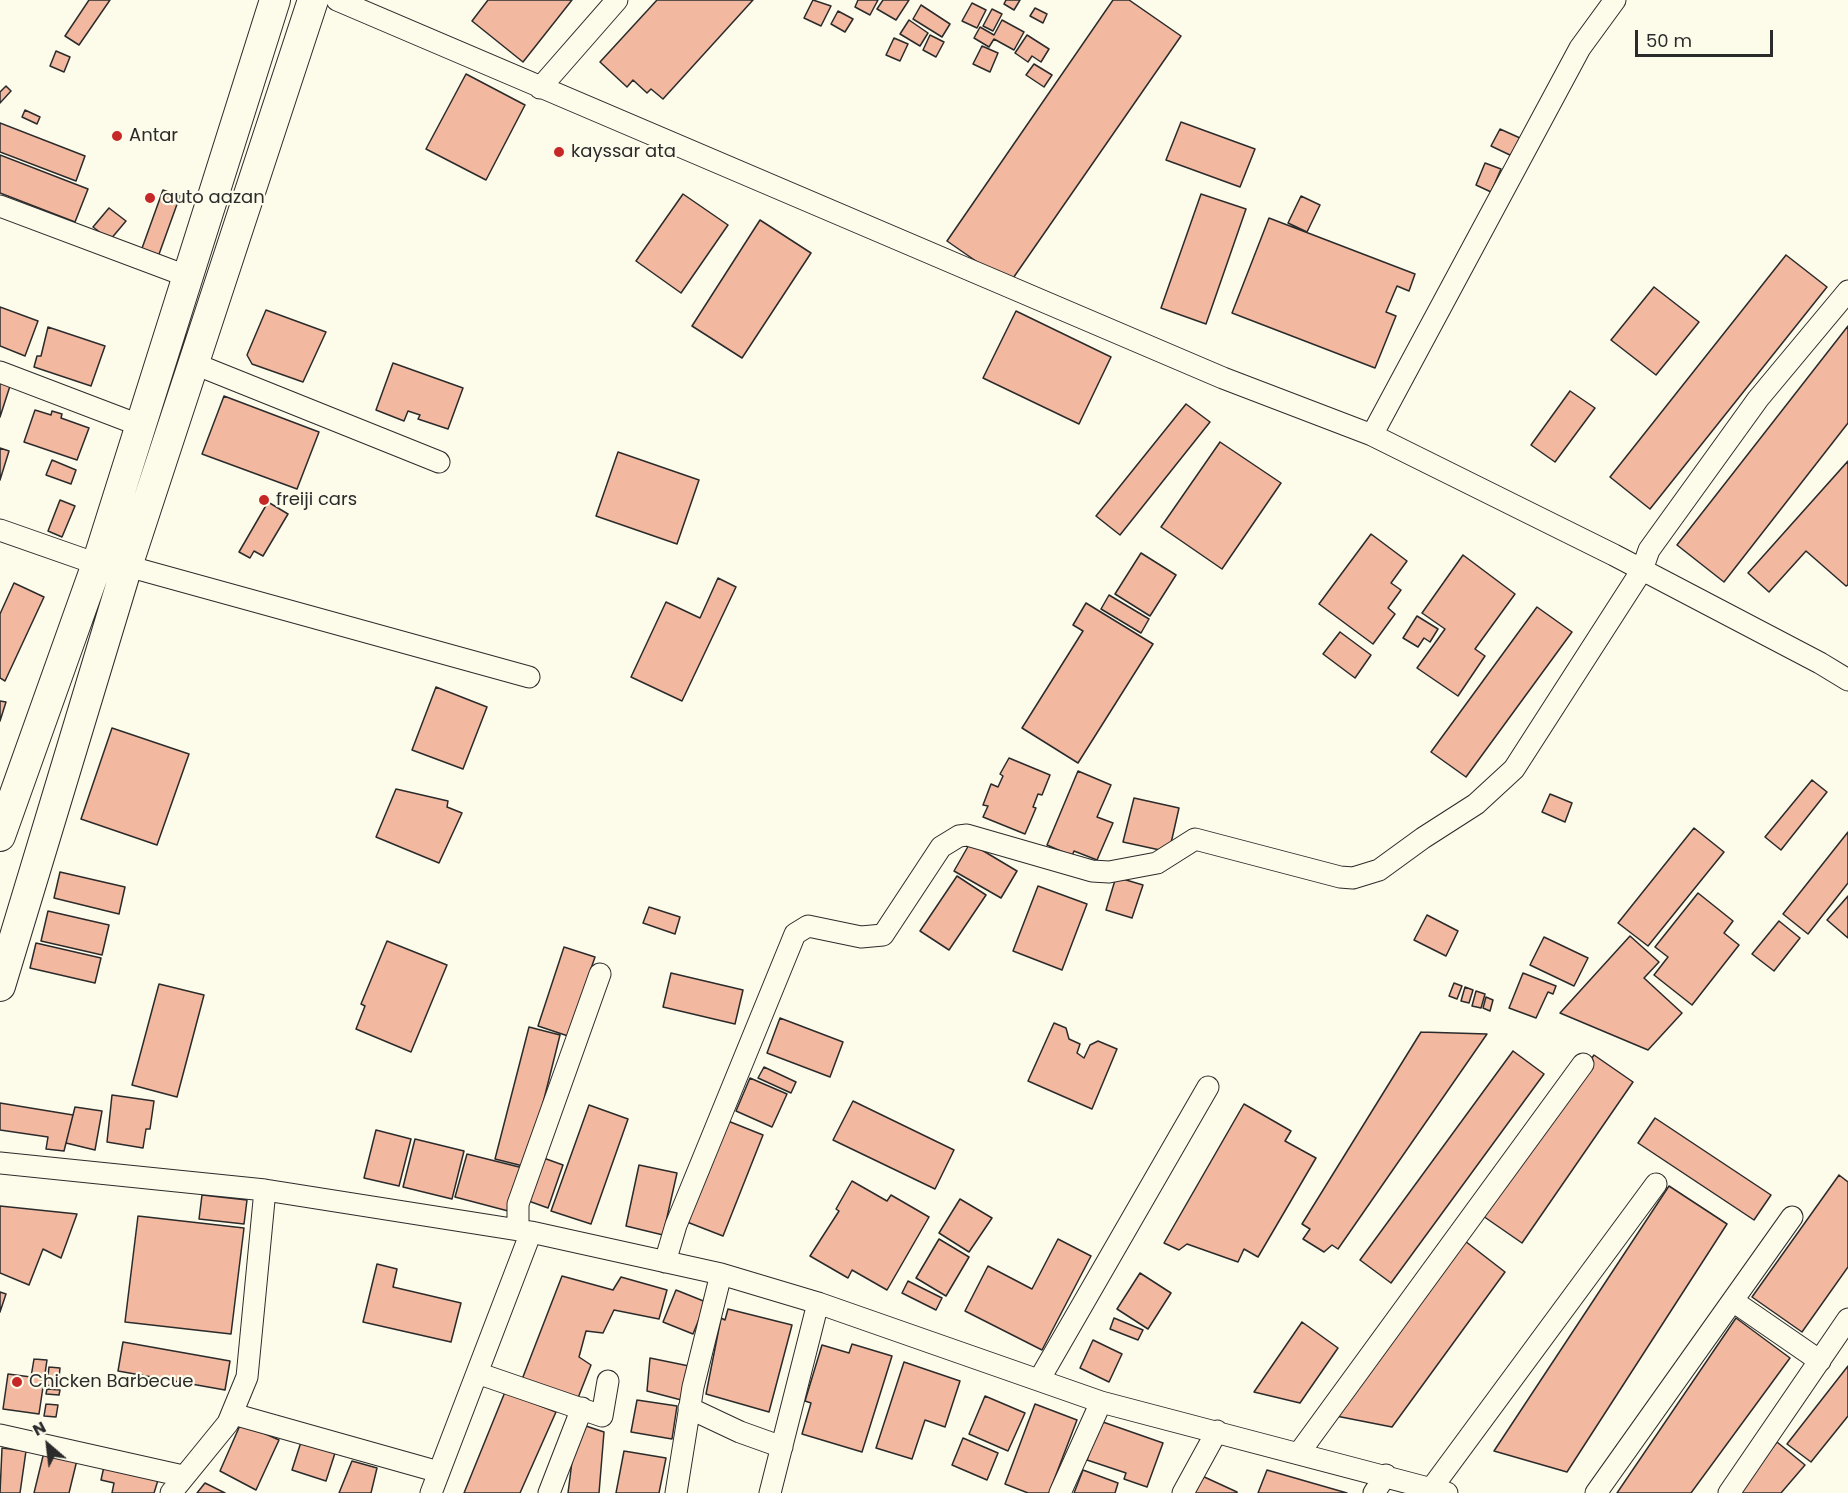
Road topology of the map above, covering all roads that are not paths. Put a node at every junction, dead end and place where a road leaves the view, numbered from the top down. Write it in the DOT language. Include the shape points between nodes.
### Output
graph roads {
  1 [pos="274,0"];
  2 [pos="313,0"];
  3 [pos="337,0"];
  4 [pos="617,0"];
  5 [pos="1615,0"];
  6 [pos="540,88"];
  7 [pos="0,206"];
  8 [pos="189,277"];
  9 [pos="1848,291"];
  10 [pos="195,364"];
  11 [pos="0,372"];
  12 [pos="139,425"];
  13 [pos="1372,435"];
  14 [pos="439,462"];
  15 [pos="0,530"];
  16 [pos="97,564"];
  17 [pos="127,566"];
  18 [pos="1642,570"];
  19 [pos="529,676"];
  20 [pos="1848,680"];
  21 [pos="1,831"];
  22 [pos="600,974"];
  23 [pos="0,986"];
  24 [pos="1583,1064"];
  25 [pos="1208,1087"];
  26 [pos="0,1163"];
  27 [pos="1656,1184"];
  28 [pos="265,1191"];
  29 [pos="1792,1217"];
  30 [pos="524,1231"];
  31 [pos="665,1262"];
  32 [pos="722,1274"];
  33 [pos="1733,1301"];
  34 [pos="818,1303"];
  35 [pos="1848,1319"];
  36 [pos="1820,1361"];
  37 [pos="477,1373"];
  38 [pos="1039,1380"];
  39 [pos="608,1381"];
  40 [pos="1101,1402"];
  41 [pos="582,1408"];
  42 [pos="689,1408"];
  43 [pos="233,1414"];
  44 [pos="1217,1431"];
  45 [pos="0,1435"];
  46 [pos="782,1447"];
  47 [pos="1299,1453"];
  48 [pos="439,1473"];
  49 [pos="1386,1475"];
  50 [pos="177,1485"];
  51 [pos="1439,1491"];
  52 [pos="431,1493"];
  53 [pos="549,1493"];
  54 [pos="676,1493"];
  55 [pos="770,1493"];
  56 [pos="1060,1493"];
  57 [pos="1183,1493"];
  58 [pos="1374,1493"];
  59 [pos="1596,1493"];
  60 [pos="1729,1493"];
  1 -- 8 [label="highway"];
  2 -- 10 [label="highway"];
  3 -- 6 [label="street"];
  4 -- 6 [label="street"];
  5 -- 13 [label="street" via="1580,48"];
  6 -- 13 [label="street" via="1223,378"];
  7 -- 8 [label="street"];
  8 -- 12 [label="highway"];
  9 -- 18 [label="street" via="1758,399 1649,550"];
  10 -- 14 [label="street"];
  10 -- 17 [label="highway"];
  11 -- 12 [label="street"];
  12 -- 16 [label="highway"];
  13 -- 18 [label="street"];
  15 -- 16 [label="street"];
  16 -- 21 [label="highway"];
  17 -- 19 [label="street"];
  17 -- 23 [label="highway"];
  18 -- 20 [label="street"];
  18 -- 31 [label="street" via="1514,769 1476,804 1379,870 1340,877 1195,839 1157,863 1109,872 1092,871 967,835 953,838 941,847 883,935 869,938 808,926 801,929 790,945 676,1225"];
  22 -- 30 [label="street" via="518,1204"];
  24 -- 47 [label="street"];
  25 -- 38 [label="street"];
  26 -- 28 [label="street"];
  27 -- 51 [label="street"];
  28 -- 30 [label="street"];
  28 -- 43 [label="street" via="247,1377"];
  29 -- 33 [label="street"];
  30 -- 31 [label="street"];
  30 -- 37 [label="street"];
  31 -- 32 [label="street"];
  32 -- 34 [label="street"];
  32 -- 42 [label="street"];
  33 -- 36 [label="street"];
  33 -- 59 [label="street"];
  34 -- 38 [label="street"];
  34 -- 46 [label="street"];
  35 -- 36 [label="street"];
  36 -- 60 [label="street"];
  37 -- 41 [label="street"];
  37 -- 48 [label="street"];
  38 -- 40 [label="street"];
  39 -- 41 [label="street" via="602,1416"];
  40 -- 44 [label="street"];
  40 -- 56 [label="street"];
  41 -- 53 [label="street"];
  42 -- 46 [label="street"];
  42 -- 54 [label="street"];
  43 -- 48 [label="street"];
  43 -- 50 [label="street"];
  44 -- 47 [label="street"];
  44 -- 57 [label="street"];
  45 -- 50 [label="street"];
  46 -- 55 [label="street"];
  47 -- 49 [label="street"];
  48 -- 52 [label="street"];
  49 -- 51 [label="street"];
  49 -- 58 [label="street"];
}
